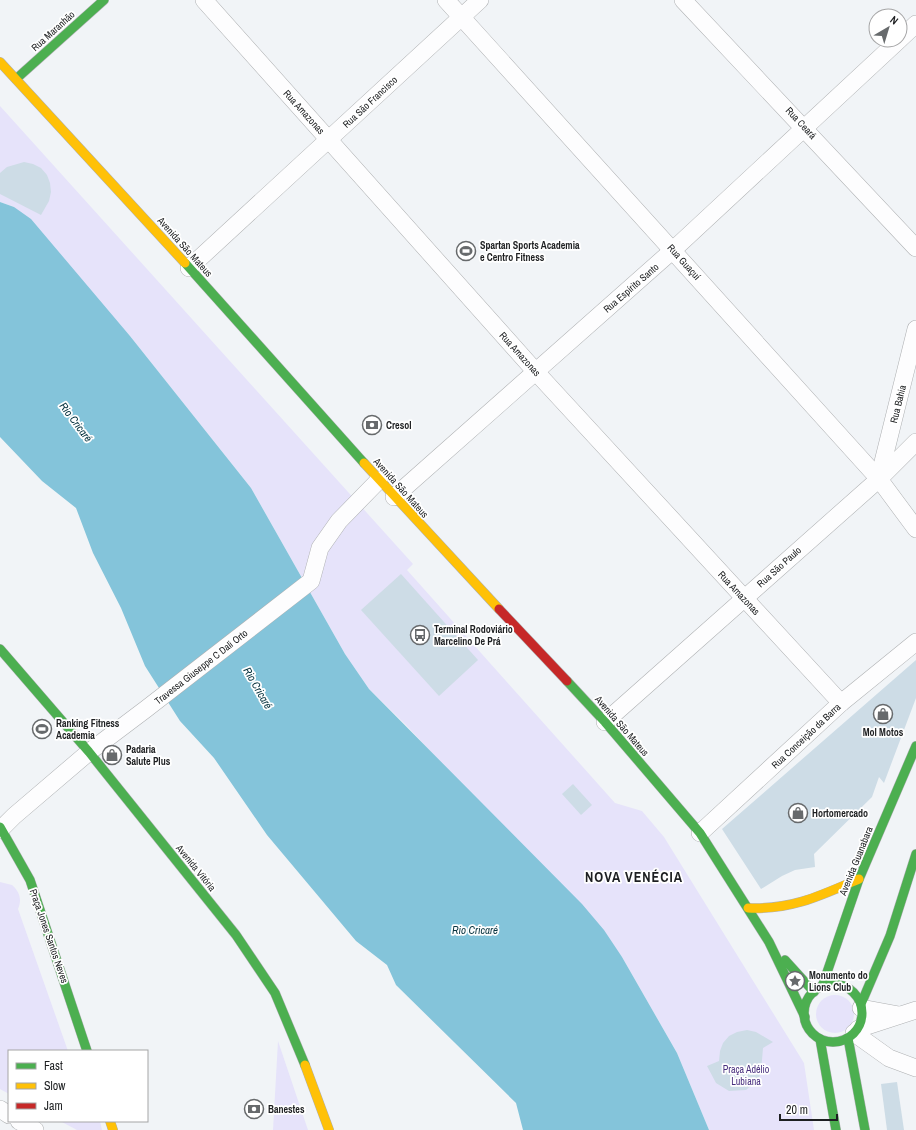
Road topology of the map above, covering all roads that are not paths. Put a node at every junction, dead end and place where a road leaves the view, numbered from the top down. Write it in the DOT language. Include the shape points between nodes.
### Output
graph roads {
  1 [pos="104,0"];
  2 [pos="204,0"];
  3 [pos="446,0"];
  4 [pos="480,0"];
  5 [pos="684,0"];
  6 [pos="461,17"];
  7 [pos="916,24"];
  8 [pos="908,31"];
  9 [pos="890,48"];
  10 [pos="0,62"];
  11 [pos="16,79"];
  12 [pos="806,128"];
  13 [pos="329,140"];
  14 [pos="916,248"];
  15 [pos="674,250"];
  16 [pos="189,268"];
  17 [pos="916,329"];
  18 [pos="536,372"];
  19 [pos="916,442"];
  20 [pos="879,479"];
  21 [pos="379,480"];
  22 [pos="394,497"];
  23 [pos="916,529"];
  24 [pos="744,598"];
  25 [pos="916,642"];
  26 [pos="0,649"];
  27 [pos="841,703"];
  28 [pos="605,722"];
  29 [pos="916,746"];
  30 [pos="89,752"];
  31 [pos="0,829"];
  32 [pos="700,833"];
  33 [pos="916,854"];
  34 [pos="859,879"];
  35 [pos="748,908"];
  36 [pos="769,942"];
  37 [pos="818,989"];
  38 [pos="861,1006"];
  39 [pos="909,1013"];
  40 [pos="805,1017"];
  41 [pos="854,1033"];
  42 [pos="820,1039"];
  43 [pos="87,1050"];
  44 [pos="916,1068"];
  45 [pos="21,1122"];
  46 [pos="35,1130"];
  47 [pos="329,1130"];
  48 [pos="836,1130"];
  49 [pos="865,1130"];
  1 -- 11 [label="main road, Rua Maranhão"];
  2 -- 13 [label="street, Rua Amazonas"];
  3 -- 6 [label="street, Rua Guaçuí"];
  4 -- 6 [label="street, Rua São Francisco"];
  5 -- 12 [label="street, Rua Ceará"];
  6 -- 13 [label="street, Rua São Francisco"];
  6 -- 15 [label="street, Rua Guaçuí"];
  7 -- 8 [label="street, Rua Espírito Santo"];
  9 -- 12 [label="street, Rua Espírito Santo"];
  10 -- 11 [label="main road, Avenida São Mateus"];
  11 -- 16 [label="main road, Avenida São Mateus"];
  12 -- 14 [label="street, Rua Ceará"];
  12 -- 15 [label="street, Rua Espírito Santo"];
  13 -- 16 [label="street, Rua São Francisco"];
  13 -- 18 [label="street, Rua Amazonas"];
  15 -- 18 [label="street, Rua Espírito Santo"];
  15 -- 20 [label="street, Rua Guaçuí"];
  16 -- 21 [label="main road, Avenida São Mateus"];
  17 -- 20 [label="street, Rua Bahia"];
  18 -- 22 [label="street, Rua Espírito Santo"];
  18 -- 24 [label="street, Rua Amazonas"];
  19 -- 20 [label="street, Rua São Paulo"];
  20 -- 23 [label="street, Rua Guaçuí"];
  20 -- 24 [label="street, Rua São Paulo"];
  21 -- 22 [label="main road, Avenida São Mateus"];
  21 -- 30 [label="street, Travessa Giuseppe C Dali Orto" via="339,521 320,548 311,581"];
  22 -- 28 [label="main road, Avenida São Mateus"];
  24 -- 27 [label="street, Rua Amazonas"];
  24 -- 28 [label="street, Rua São Paulo"];
  25 -- 27 [label="street, Rua Conceição da Barra"];
  26 -- 30 [label="main road, Avenida Vitória"];
  27 -- 32 [label="street, Rua Conceição da Barra"];
  28 -- 32 [label="main road, Avenida São Mateus"];
  29 -- 34 [label="main road, Avenida Guanabara"];
  30 -- 31 [label="street, Travessa Giuseppe C Dali Orto"];
  30 -- 47 [label="main road, Avenida Vitória" via="236,935 275,993 314,1084"];
  31 -- 43 [label="main road, Praça Jones Santos Neves" via="30,880"];
  32 -- 35 [label="main road, Avenida São Mateus"];
  33 -- 38 [label="main road" via="890,936"];
  34 -- 35 [label="main road" via="800,904 770,910"];
  34 -- 37 [label="main road, Avenida Guanabara"];
  35 -- 36 [label="main road, Avenida São Mateus"];
  36 -- 37 [label="main road, Avenida São Mateus"];
  36 -- 40 [label="main road, Avenida São Mateus"];
  37 -- 38 [label="main road" via="831,984 841,985 856,996"];
  37 -- 40 [label="main road" via="808,999"];
  38 -- 39 [label="street"];
  38 -- 41 [label="main road" via="862,1015"];
  39 -- 41 [label="street"];
  40 -- 42 [label="main road" via="813,1034"];
  41 -- 42 [label="main road" via="839,1042"];
  41 -- 44 [label="street" via="889,1058"];
  41 -- 49 [label="main road"];
  42 -- 48 [label="main road"];
  45 -- 46 [label="street"];
}
